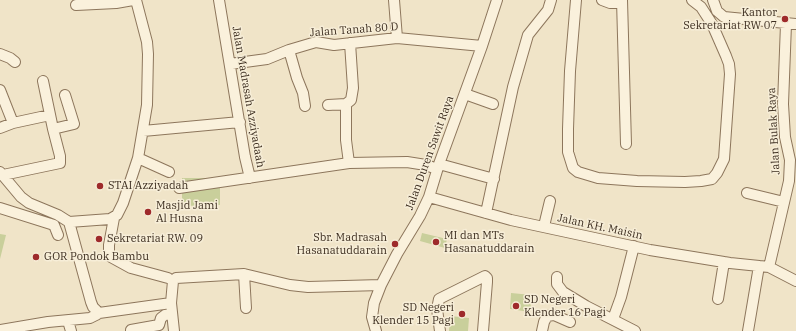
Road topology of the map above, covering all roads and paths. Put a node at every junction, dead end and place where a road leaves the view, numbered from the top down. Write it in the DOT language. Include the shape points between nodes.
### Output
graph roads {
  1 [pos="133,0"];
  2 [pos="136,0"];
  3 [pos="219,0"];
  4 [pos="394,0"];
  5 [pos="497,0"];
  6 [pos="551,0"];
  7 [pos="576,0"];
  8 [pos="602,0"];
  9 [pos="692,0"];
  10 [pos="713,0"];
  11 [pos="622,2"];
  12 [pos="76,5"];
  13 [pos="791,24"];
  14 [pos="397,38"];
  15 [pos="350,43"];
  16 [pos="482,46"];
  17 [pos="289,50"];
  18 [pos="0,54"];
  19 [pos="15,62"];
  20 [pos="230,64"];
  21 [pos="43,81"];
  22 [pos="0,90"];
  23 [pos="465,94"];
  24 [pos="65,95"];
  25 [pos="346,104"];
  26 [pos="493,104"];
  27 [pos="328,105"];
  28 [pos="305,106"];
  29 [pos="50,115"];
  30 [pos="240,122"];
  31 [pos="13,124"];
  32 [pos="0,128"];
  33 [pos="53,129"];
  34 [pos="143,131"];
  35 [pos="626,144"];
  36 [pos="138,158"];
  37 [pos="349,163"];
  38 [pos="438,166"];
  39 [pos="169,172"];
  40 [pos="1,174"];
  41 [pos="250,178"];
  42 [pos="494,179"];
  43 [pos="180,188"];
  44 [pos="747,193"];
  45 [pos="429,197"];
  46 [pos="550,202"];
  47 [pos="784,202"];
  48 [pos="38,207"];
  49 [pos="0,208"];
  50 [pos="486,213"];
  51 [pos="114,218"];
  52 [pos="36,219"];
  53 [pos="70,222"];
  54 [pos="544,226"];
  55 [pos="58,235"];
  56 [pos="634,246"];
  57 [pos="724,262"];
  58 [pos="764,267"];
  59 [pos="244,274"];
  60 [pos="557,277"];
  61 [pos="172,278"];
  62 [pos="796,282"];
  63 [pos="378,292"];
  64 [pos="718,299"];
  65 [pos="246,308"];
  66 [pos="172,309"];
  67 [pos="99,313"];
  68 [pos="613,319"];
  69 [pos="570,322"];
  70 [pos="70,326"];
  71 [pos="37,327"];
  72 [pos="159,328"];
  73 [pos="0,330"];
  74 [pos="131,330"];
  75 [pos="174,331"];
  76 [pos="376,331"];
  77 [pos="440,331"];
  78 [pos="483,331"];
  79 [pos="542,331"];
  80 [pos="635,331"];
  81 [pos="748,331"];
  1 -- 12 [label="street"];
  2 -- 34 [label="street" via="148,54 147,105"];
  3 -- 20 [label="street, Jalan Madrasah Azziyadaah"];
  4 -- 14 [label="street"];
  5 -- 16 [label="street, Jalan Duren Sawit Raya"];
  6 -- 42 [label="street" via="548,10 528,35 513,87"];
  7 -- 9 [label="street" via="568,129 568,152 573,168 598,178 685,182 712,179 718,173 724,159 730,74 729,64 712,24 701,7"];
  8 -- 11 [label="street" via="610,3"];
  10 -- 13 [label="street" via="717,11 724,17"];
  11 -- 35 [label="street"];
  13 -- 47 [label="street, Jalan Bulak Raya" via="783,104 785,138 790,160"];
  14 -- 15 [label="street, Jalan Tanah 80 D"];
  14 -- 16 [label="street, Jalan Tanah 80 D"];
  15 -- 17 [label="street, Jalan Tanah 80 D" via="334,45 316,42"];
  15 -- 25 [label="street" via="354,88 351,100"];
  16 -- 23 [label="street, Jalan Duren Sawit Raya"];
  17 -- 20 [label="street, Jalan Tanah 80 D" via="267,59"];
  17 -- 28 [label="street"];
  18 -- 19 [label="street"];
  20 -- 30 [label="street, Jalan Madrasah Azziyadaah"];
  21 -- 29 [label="street"];
  22 -- 31 [label="street"];
  23 -- 26 [label="street"];
  23 -- 38 [label="street, Jalan Duren Sawit Raya"];
  24 -- 33 [label="street" via="74,124"];
  25 -- 27 [label="street"];
  25 -- 37 [label="street"];
  29 -- 31 [label="street"];
  29 -- 33 [label="street"];
  30 -- 34 [label="street"];
  30 -- 41 [label="street, Jalan Madrasah Azziyadaah"];
  31 -- 32 [label="street"];
  33 -- 40 [label="street" via="60,163"];
  34 -- 36 [label="street"];
  36 -- 39 [label="street"];
  36 -- 51 [label="street"];
  37 -- 38 [label="street, Jalan Madrasah Azziyadaah" via="407,162"];
  37 -- 41 [label="street, Jalan Madrasah Azziyadaah"];
  38 -- 42 [label="street, Jalan Madrasah Azziyadaah"];
  38 -- 45 [label="street, Jalan Duren Sawit Raya"];
  40 -- 48 [label="street" via="21,197"];
  41 -- 43 [label="street"];
  42 -- 50 [label="street"];
  44 -- 47 [label="street"];
  45 -- 50 [label="street, Jalan KH. Maisin"];
  45 -- 63 [label="street, Jalan Duren Sawit Raya"];
  46 -- 54 [label="street"];
  47 -- 58 [label="street, Jalan Bulak Raya"];
  48 -- 52 [label="street"];
  48 -- 53 [label="street"];
  49 -- 52 [label="street"];
  50 -- 54 [label="street, Jalan KH. Maisin"];
  51 -- 53 [label="street"];
  51 -- 61 [label="street" via="109,245 112,257 131,268"];
  52 -- 55 [label="street" via="54,225"];
  53 -- 67 [label="street" via="91,302"];
  54 -- 56 [label="street, Jalan KH. Maisin"];
  56 -- 57 [label="street, Jalan KH. Maisin"];
  56 -- 68 [label="street"];
  57 -- 58 [label="street, Jalan KH. Maisin"];
  57 -- 64 [label="street"];
  58 -- 62 [label="street"];
  58 -- 81 [label="street, Jalan Bulak Raya"];
  59 -- 61 [label="street"];
  59 -- 63 [label="street" via="290,285"];
  59 -- 65 [label="street"];
  60 -- 68 [label="street" via="557,284 563,292"];
  61 -- 66 [label="street"];
  63 -- 76 [label="street, Jalan Duren Sawit Raya" via="372,311"];
  66 -- 67 [label="street"];
  66 -- 72 [label="street" via="161,318"];
  66 -- 75 [label="street"];
  67 -- 70 [label="street"];
  68 -- 80 [label="street"];
  69 -- 79 [label="street" via="554,315 547,316"];
  70 -- 71 [label="street"];
  71 -- 73 [label="street"];
  72 -- 74 [label="street"];
  77 -- 78 [label="street" via="437,309 439,299 485,276 487,282"];
}
